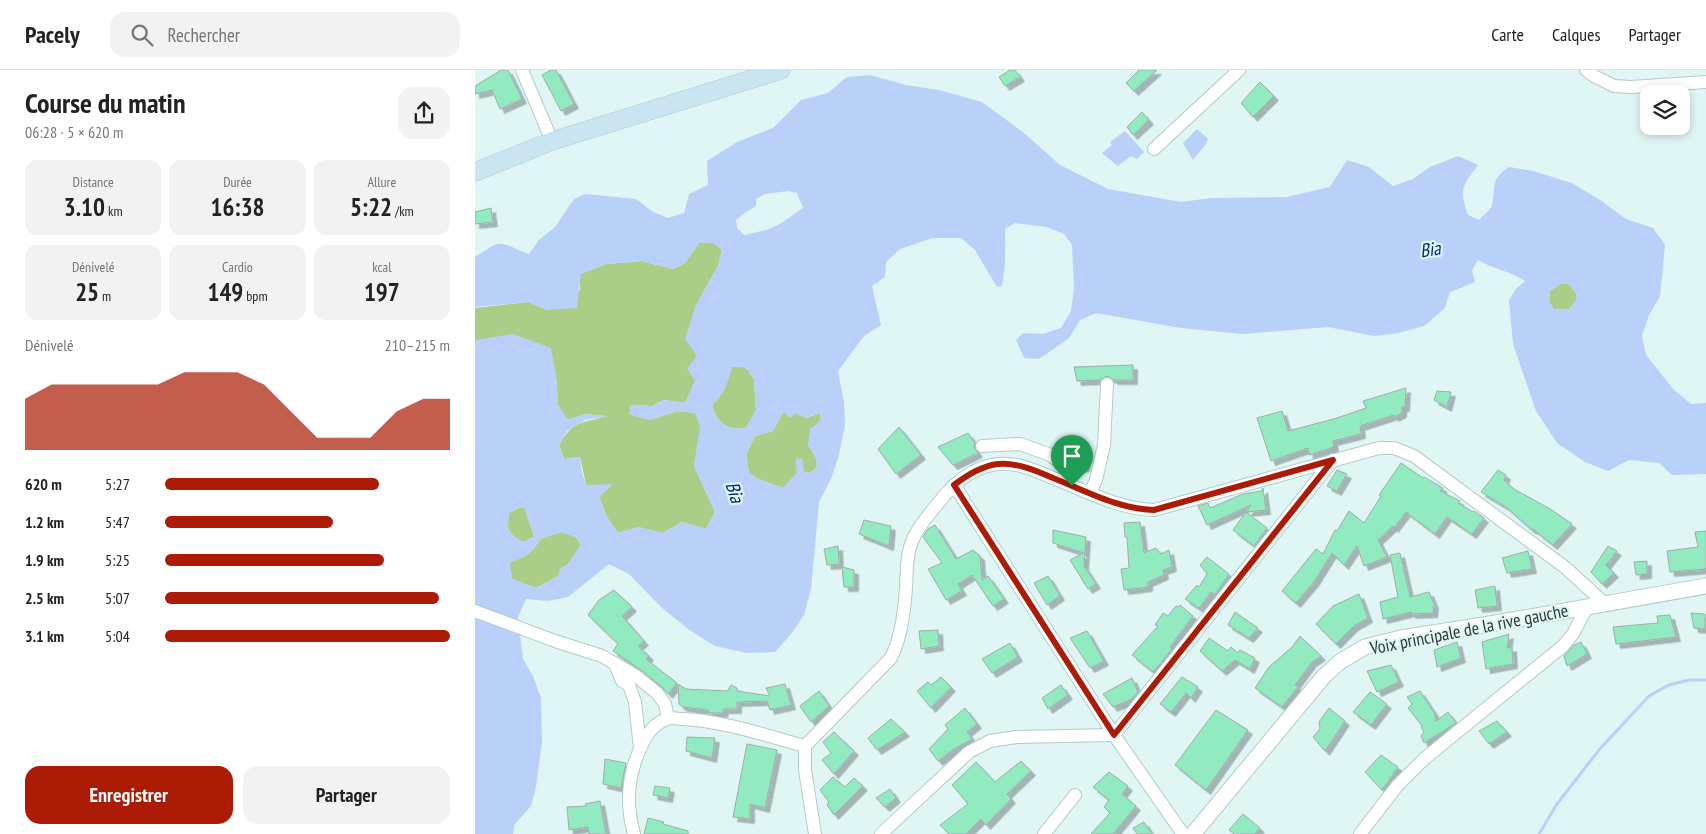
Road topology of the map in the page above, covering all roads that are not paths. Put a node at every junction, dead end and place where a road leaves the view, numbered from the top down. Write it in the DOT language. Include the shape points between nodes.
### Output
graph roads {
  1 [pos="522,70"];
  2 [pos="781,70"];
  3 [pos="1239,70"];
  4 [pos="1586,70"];
  5 [pos="1706,82"];
  6 [pos="552,141"];
  7 [pos="1154,149"];
  8 [pos="475,171"];
  9 [pos="1107,384"];
  10 [pos="982,446"];
  11 [pos="1333,460"];
  12 [pos="954,485"];
  13 [pos="1072,486"];
  14 [pos="1090,493"];
  15 [pos="1706,586"];
  16 [pos="1605,604"];
  17 [pos="1587,607"];
  18 [pos="475,611"];
  19 [pos="615,664"];
  20 [pos="668,718"];
  21 [pos="1114,735"];
  22 [pos="805,746"];
  23 [pos="640,748"];
  24 [pos="1075,795"];
  25 [pos="634,834"];
  26 [pos="815,834"];
  27 [pos="881,834"];
  28 [pos="1044,834"];
  29 [pos="1183,834"];
  30 [pos="1193,834"];
  31 [pos="1360,834"];
  1 -- 6 [label="street"];
  2 -- 6 [label="main road"];
  3 -- 7 [label="street"];
  4 -- 5 [label="street" via="1614,86"];
  6 -- 8 [label="main road"];
  9 -- 14 [label="street" via="1104,445"];
  10 -- 13 [label="street" via="1020,444 1048,454 1062,464"];
  11 -- 14 [label="street" via="1154,510 1122,506"];
  11 -- 16 [label="street" via="1379,448 1394,448 1414,456 1566,568"];
  11 -- 21 [label="street"];
  12 -- 13 [label="street" via="967,475 999,464 1037,471"];
  12 -- 21 [label="street"];
  12 -- 22 [label="street" via="922,522 912,540 902,626 891,658"];
  13 -- 14 [label="street"];
  15 -- 16 [label="street, Voix principale de la rive gauche"];
  16 -- 17 [label="street, Voix principale de la rive gauche"];
  17 -- 30 [label="street, Voix principale de la rive gauche" via="1365,647 1324,676"];
  17 -- 31 [label="street" via="1563,646 1423,759 1397,786"];
  18 -- 19 [label="street" via="602,656"];
  19 -- 20 [label="street" via="657,693 665,704"];
  19 -- 23 [label="street" via="622,681 629,685 635,702"];
  20 -- 22 [label="street" via="733,726"];
  20 -- 23 [label="street" via="653,727"];
  21 -- 27 [label="street" via="1016,736 990,741 969,752"];
  21 -- 29 [label="street"];
  22 -- 26 [label="street" via="805,770"];
  23 -- 25 [label="street" via="629,792 628,811"];
  24 -- 28 [label="street"];
}
